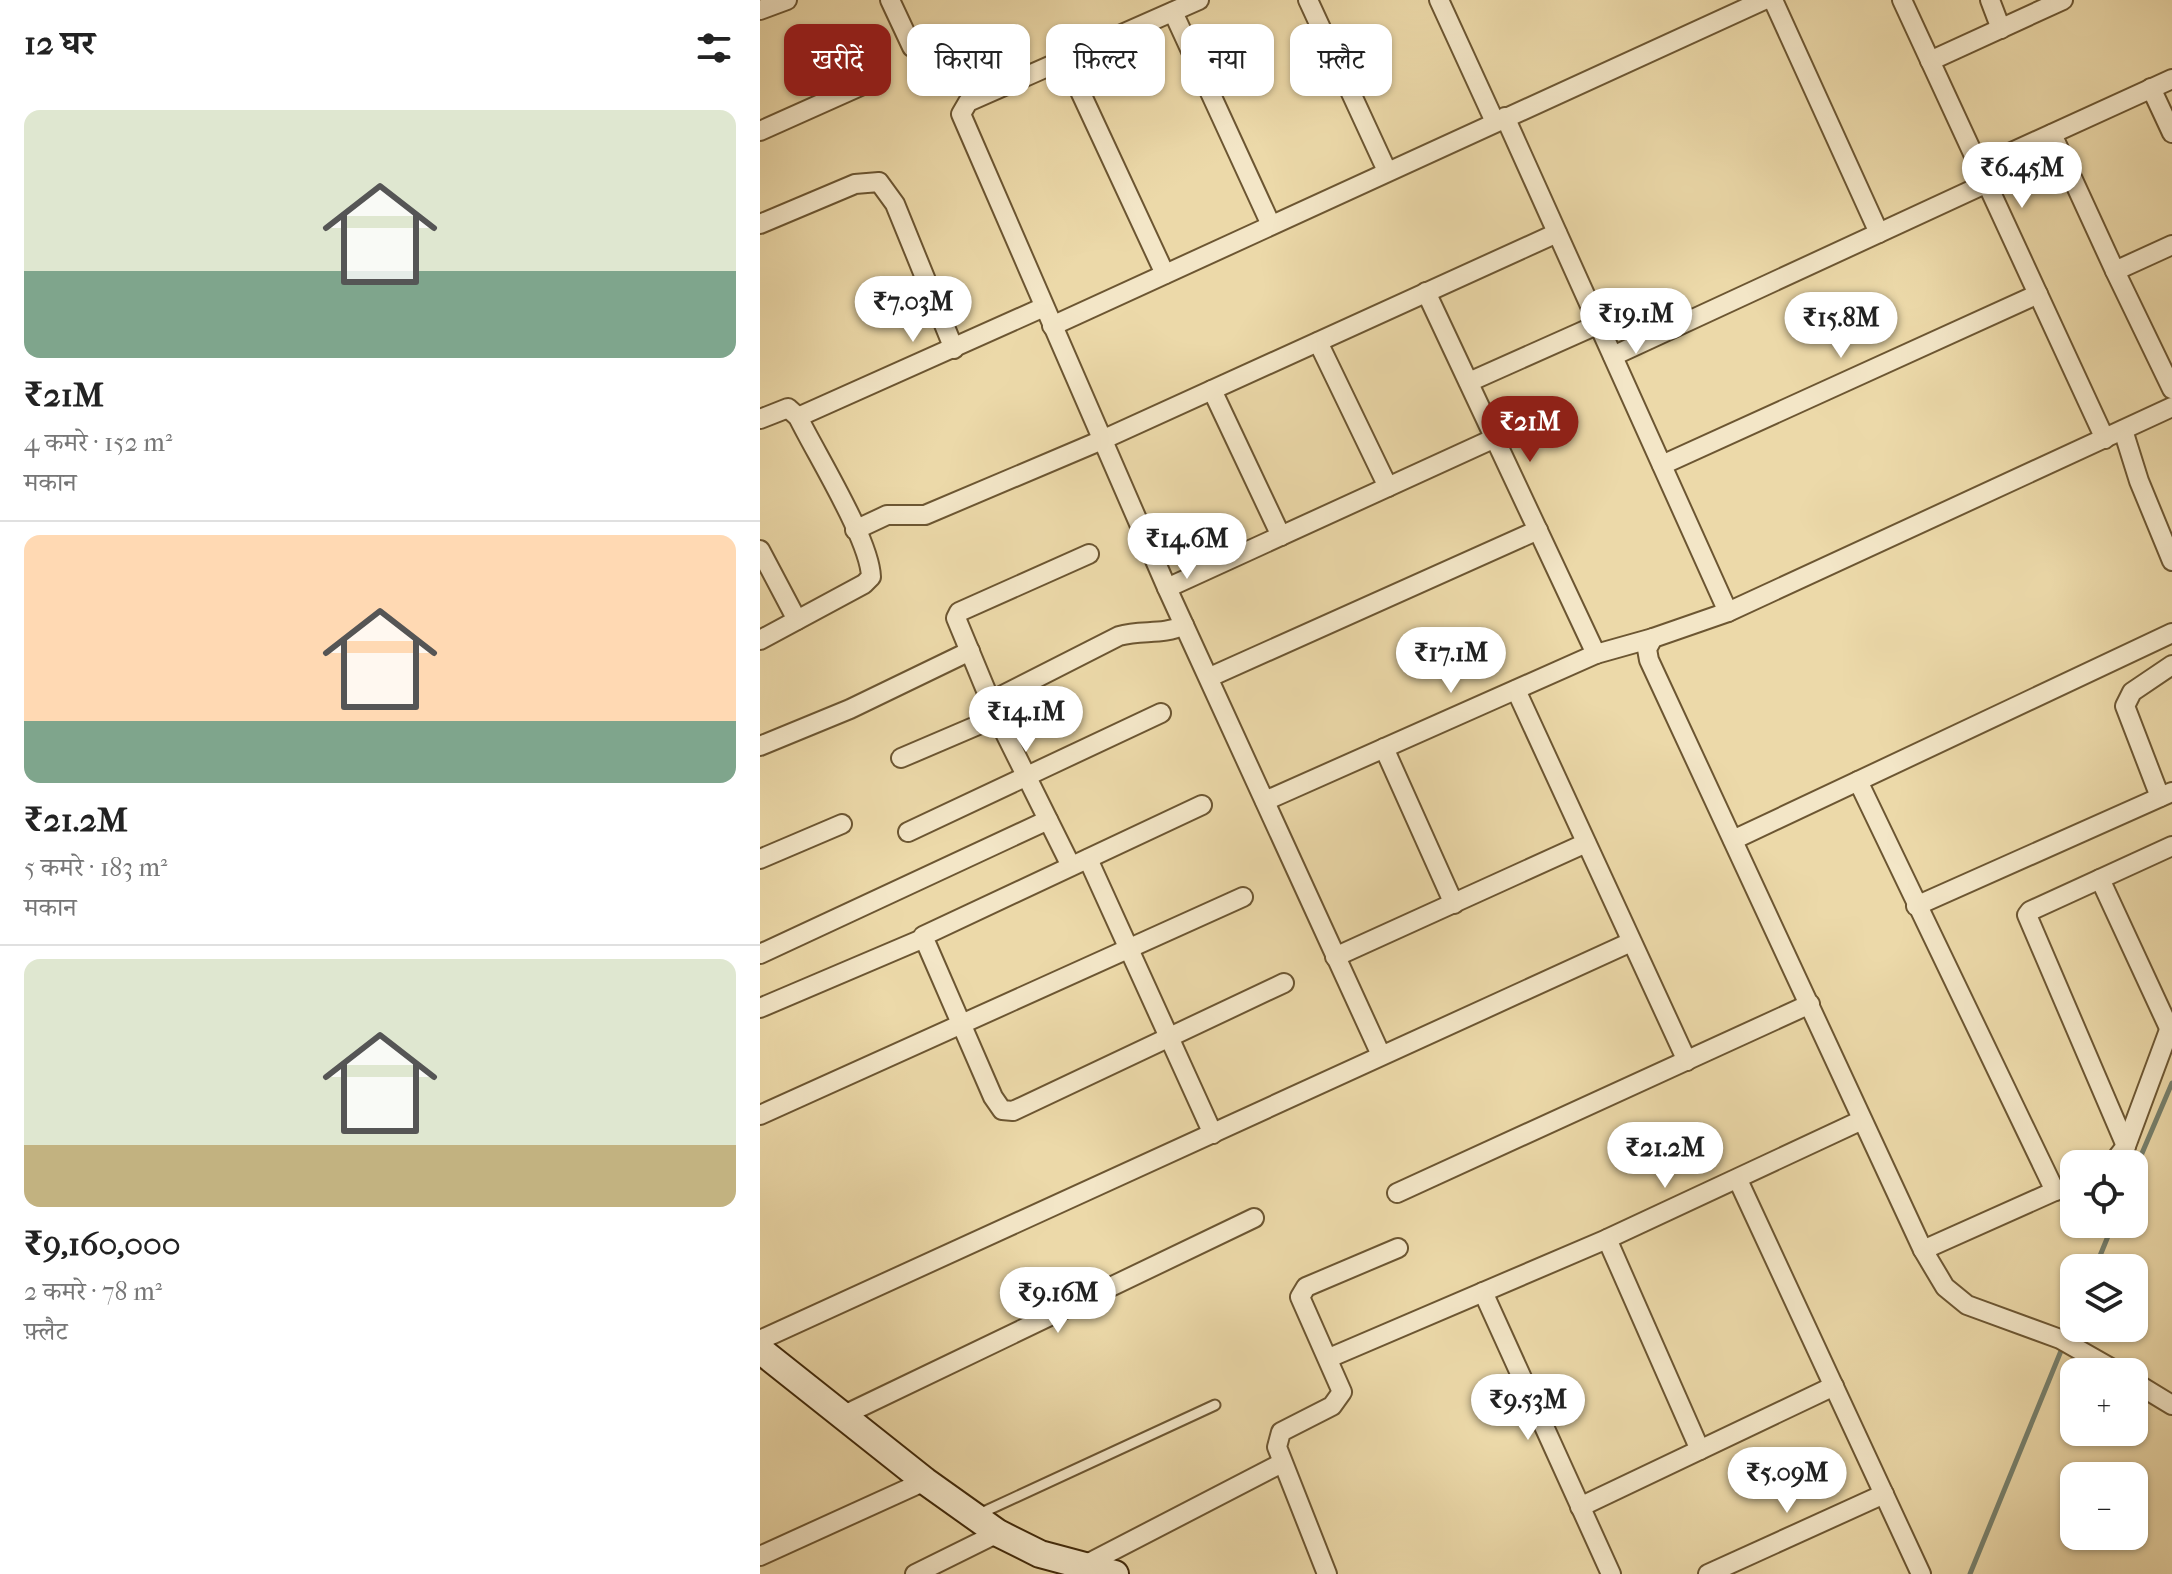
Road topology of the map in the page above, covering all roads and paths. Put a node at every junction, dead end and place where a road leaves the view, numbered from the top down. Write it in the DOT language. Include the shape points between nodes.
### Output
graph roads {
  1 [pos="787,0"];
  2 [pos="890,0"];
  3 [pos="1199,0"];
  4 [pos="1308,0"];
  5 [pos="1439,0"];
  6 [pos="1764,0"];
  7 [pos="1773,0"];
  8 [pos="1902,0"];
  9 [pos="1990,0"];
  10 [pos="2063,0"];
  11 [pos="760,10"];
  12 [pos="1173,12"];
  13 [pos="1145,24"];
  14 [pos="2001,29"];
  15 [pos="907,36"];
  16 [pos="1930,61"];
  17 [pos="1046,67"];
  18 [pos="2172,79"];
  19 [pos="2151,88"];
  20 [pos="838,96"];
  21 [pos="1082,96"];
  22 [pos="1500,119"];
  23 [pos="760,131"];
  24 [pos="2172,133"];
  25 [pos="2052,134"];
  26 [pos="1387,171"];
  27 [pos="1983,175"];
  28 [pos="760,224"];
  29 [pos="1271,225"];
  30 [pos="1557,233"];
  31 [pos="1879,233"];
  32 [pos="2172,245"];
  33 [pos="2115,271"];
  34 [pos="1165,274"];
  35 [pos="1426,292"];
  36 [pos="2038,294"];
  37 [pos="1044,307"];
  38 [pos="1599,324"];
  39 [pos="1052,326"];
  40 [pos="1318,342"];
  41 [pos="954,349"];
  42 [pos="1613,356"];
  43 [pos="1469,382"];
  44 [pos="2172,389"];
  45 [pos="1212,390"];
  46 [pos="2172,407"];
  47 [pos="798,417"];
  48 [pos="760,419"];
  49 [pos="2123,430"];
  50 [pos="1495,438"];
  51 [pos="2105,439"];
  52 [pos="1102,440"];
  53 [pos="1662,465"];
  54 [pos="1388,487"];
  55 [pos="855,530"];
  56 [pos="1538,530"];
  57 [pos="1281,536"];
  58 [pos="760,550"];
  59 [pos="1089,554"];
  60 [pos="2172,561"];
  61 [pos="1167,588"];
  62 [pos="1728,612"];
  63 [pos="797,620"];
  64 [pos="1184,625"];
  65 [pos="2172,633"];
  66 [pos="1653,638"];
  67 [pos="760,640"];
  68 [pos="970,651"];
  69 [pos="1596,654"];
  70 [pos="2172,665"];
  71 [pos="1210,677"];
  72 [pos="1516,690"];
  73 [pos="994,709"];
  74 [pos="1161,713"];
  75 [pos="760,746"];
  76 [pos="1384,748"];
  77 [pos="901,758"];
  78 [pos="1027,777"];
  79 [pos="1858,781"];
  80 [pos="2166,794"];
  81 [pos="1265,801"];
  82 [pos="1202,805"];
  83 [pos="1048,820"];
  84 [pos="842,824"];
  85 [pos="908,832"];
  86 [pos="1733,840"];
  87 [pos="1586,843"];
  88 [pos="2172,846"];
  89 [pos="760,859"];
  90 [pos="1080,863"];
  91 [pos="2100,879"];
  92 [pos="1243,897"];
  93 [pos="1454,904"];
  94 [pos="1916,906"];
  95 [pos="922,939"];
  96 [pos="1631,942"];
  97 [pos="1130,948"];
  98 [pos="760,954"];
  99 [pos="1335,957"];
  100 [pos="1284,983"];
  101 [pos="1810,1004"];
  102 [pos="760,1008"];
  103 [pos="963,1024"];
  104 [pos="2171,1025"];
  105 [pos="1168,1037"];
  106 [pos="1381,1055"];
  107 [pos="1687,1061"];
  108 [pos="760,1115"];
  109 [pos="1862,1120"];
  110 [pos="1213,1134"];
  111 [pos="2126,1146"];
  112 [pos="2123,1150"];
  113 [pos="1738,1180"];
  114 [pos="2060,1190"];
  115 [pos="2055,1191"];
  116 [pos="1397,1193"];
  117 [pos="1254,1218"];
  118 [pos="1607,1239"];
  119 [pos="1398,1248"];
  120 [pos="1923,1250"];
  121 [pos="1483,1292"];
  122 [pos="760,1340"];
  123 [pos="760,1350"];
  124 [pos="1329,1358"];
  125 [pos="2094,1358"];
  126 [pos="1834,1386"];
  127 [pos="2148,1390"];
  128 [pos="1215,1405"];
  129 [pos="2172,1405"];
  130 [pos="844,1415"];
  131 [pos="1700,1450"];
  132 [pos="1282,1463"];
  133 [pos="925,1481"];
  134 [pos="1884,1494"];
  135 [pos="1580,1507"];
  136 [pos="977,1515"];
  137 [pos="998,1533"];
  138 [pos="760,1556"];
  139 [pos="1083,1566"];
  140 [pos="915,1574"];
  141 [pos="1115,1574"];
  142 [pos="1327,1574"];
  143 [pos="1611,1574"];
  144 [pos="1708,1574"];
  145 [pos="1921,1574"];
  1 -- 11 [label="street"];
  2 -- 15 [label="street"];
  3 -- 12 [label="street"];
  4 -- 26 [label="street"];
  5 -- 22 [label="street"];
  6 -- 22 [label="street"];
  7 -- 31 [label="street"];
  8 -- 16 [label="street"];
  9 -- 14 [label="street"];
  10 -- 14 [label="street"];
  12 -- 13 [label="street"];
  12 -- 29 [label="street"];
  14 -- 16 [label="street"];
  16 -- 27 [label="street"];
  17 -- 37 [label="street" via="968,102 961,114"];
  18 -- 19 [label="street"];
  19 -- 24 [label="street"];
  19 -- 25 [label="street"];
  20 -- 23 [label="street"];
  21 -- 34 [label="street"];
  22 -- 26 [label="street"];
  22 -- 30 [label="street"];
  25 -- 27 [label="street"];
  25 -- 33 [label="street"];
  26 -- 29 [label="street"];
  27 -- 31 [label="street"];
  27 -- 36 [label="street"];
  28 -- 41 [label="street" via="855,184 879,182 895,204"];
  29 -- 34 [label="street"];
  30 -- 35 [label="street"];
  30 -- 38 [label="street"];
  31 -- 42 [label="street"];
  32 -- 33 [label="street"];
  33 -- 44 [label="street"];
  34 -- 39 [label="street"];
  35 -- 40 [label="street"];
  35 -- 43 [label="street"];
  36 -- 51 [label="street"];
  36 -- 53 [label="street"];
  37 -- 39 [label="street"];
  37 -- 41 [label="street"];
  38 -- 42 [label="street"];
  38 -- 43 [label="street"];
  39 -- 52 [label="street"];
  40 -- 45 [label="street"];
  40 -- 54 [label="street"];
  41 -- 47 [label="street"];
  42 -- 53 [label="street"];
  43 -- 50 [label="street"];
  45 -- 52 [label="street"];
  45 -- 57 [label="street"];
  46 -- 49 [label="street"];
  47 -- 48 [label="street" via="788,408"];
  47 -- 55 [label="street"];
  49 -- 51 [label="street"];
  49 -- 60 [label="street"];
  50 -- 54 [label="street"];
  50 -- 56 [label="street"];
  51 -- 62 [label="street"];
  52 -- 55 [label="street" via="925,515 887,515"];
  52 -- 61 [label="street"];
  53 -- 62 [label="street"];
  54 -- 57 [label="street"];
  55 -- 63 [label="street" via="871,577"];
  56 -- 69 [label="street"];
  56 -- 71 [label="street"];
  57 -- 61 [label="street"];
  58 -- 63 [label="street"];
  59 -- 68 [label="street" via="959,612 956,618"];
  61 -- 64 [label="street"];
  62 -- 66 [label="street"];
  63 -- 67 [label="street"];
  64 -- 71 [label="street"];
  64 -- 73 [label="street" via="1160,634 1119,636"];
  65 -- 79 [label="street"];
  66 -- 69 [label="street"];
  66 -- 86 [label="street" via="1649,660"];
  68 -- 73 [label="street"];
  68 -- 75 [label="street"];
  69 -- 72 [label="street"];
  70 -- 80 [label="street" via="2132,692 2125,706"];
  71 -- 81 [label="street"];
  72 -- 76 [label="street"];
  72 -- 87 [label="street"];
  73 -- 77 [label="street"];
  73 -- 78 [label="street"];
  74 -- 78 [label="street"];
  76 -- 81 [label="street"];
  76 -- 93 [label="street"];
  78 -- 83 [label="street"];
  78 -- 85 [label="street"];
  79 -- 86 [label="street"];
  79 -- 94 [label="street"];
  80 -- 94 [label="street"];
  81 -- 99 [label="street"];
  82 -- 90 [label="street"];
  83 -- 90 [label="street"];
  83 -- 98 [label="street"];
  84 -- 89 [label="street"];
  86 -- 101 [label="street"];
  87 -- 93 [label="street"];
  87 -- 96 [label="street"];
  88 -- 91 [label="street"];
  90 -- 95 [label="street"];
  90 -- 97 [label="street"];
  91 -- 104 [label="street"];
  91 -- 111 [label="street" via="2027,915"];
  92 -- 97 [label="street"];
  93 -- 99 [label="street"];
  94 -- 115 [label="street"];
  95 -- 102 [label="street"];
  95 -- 103 [label="street"];
  96 -- 106 [label="street"];
  96 -- 107 [label="street"];
  97 -- 103 [label="street"];
  97 -- 105 [label="street"];
  99 -- 106 [label="street"];
  100 -- 105 [label="street"];
  101 -- 107 [label="street"];
  101 -- 109 [label="street"];
  103 -- 105 [label="street" via="993,1097 1002,1110 1013,1111"];
  103 -- 108 [label="street"];
  104 -- 111 [label="street"];
  105 -- 110 [label="street"];
  106 -- 110 [label="street"];
  107 -- 116 [label="street"];
  109 -- 113 [label="street"];
  109 -- 120 [label="street"];
  110 -- 122 [label="street"];
  111 -- 112 [label="street"];
  113 -- 118 [label="street"];
  113 -- 126 [label="street"];
  114 -- 115 [label="street"];
  115 -- 120 [label="street"];
  117 -- 130 [label="street"];
  118 -- 121 [label="street"];
  118 -- 131 [label="street"];
  119 -- 124 [label="street" via="1302,1290 1302,1304"];
  120 -- 125 [label="street" via="1945,1287 1967,1305 2060,1339"];
  121 -- 124 [label="street"];
  121 -- 135 [label="street"];
  123 -- 130 [label="street"];
  124 -- 132 [label="street" via="1342,1387 1340,1398 1281,1432 1277,1447"];
  126 -- 131 [label="street"];
  126 -- 134 [label="street"];
  127 -- 129 [label="street"];
  128 -- 136 [label="lane"];
  130 -- 133 [label="street"];
  131 -- 135 [label="street"];
  132 -- 139 [label="street"];
  132 -- 142 [label="street"];
  133 -- 136 [label="street"];
  133 -- 138 [label="street"];
  134 -- 144 [label="street"];
  134 -- 145 [label="street"];
  135 -- 143 [label="street"];
  136 -- 137 [label="street"];
  137 -- 139 [label="street" via="1040,1554"];
  137 -- 140 [label="street"];
  139 -- 141 [label="street"];
}
